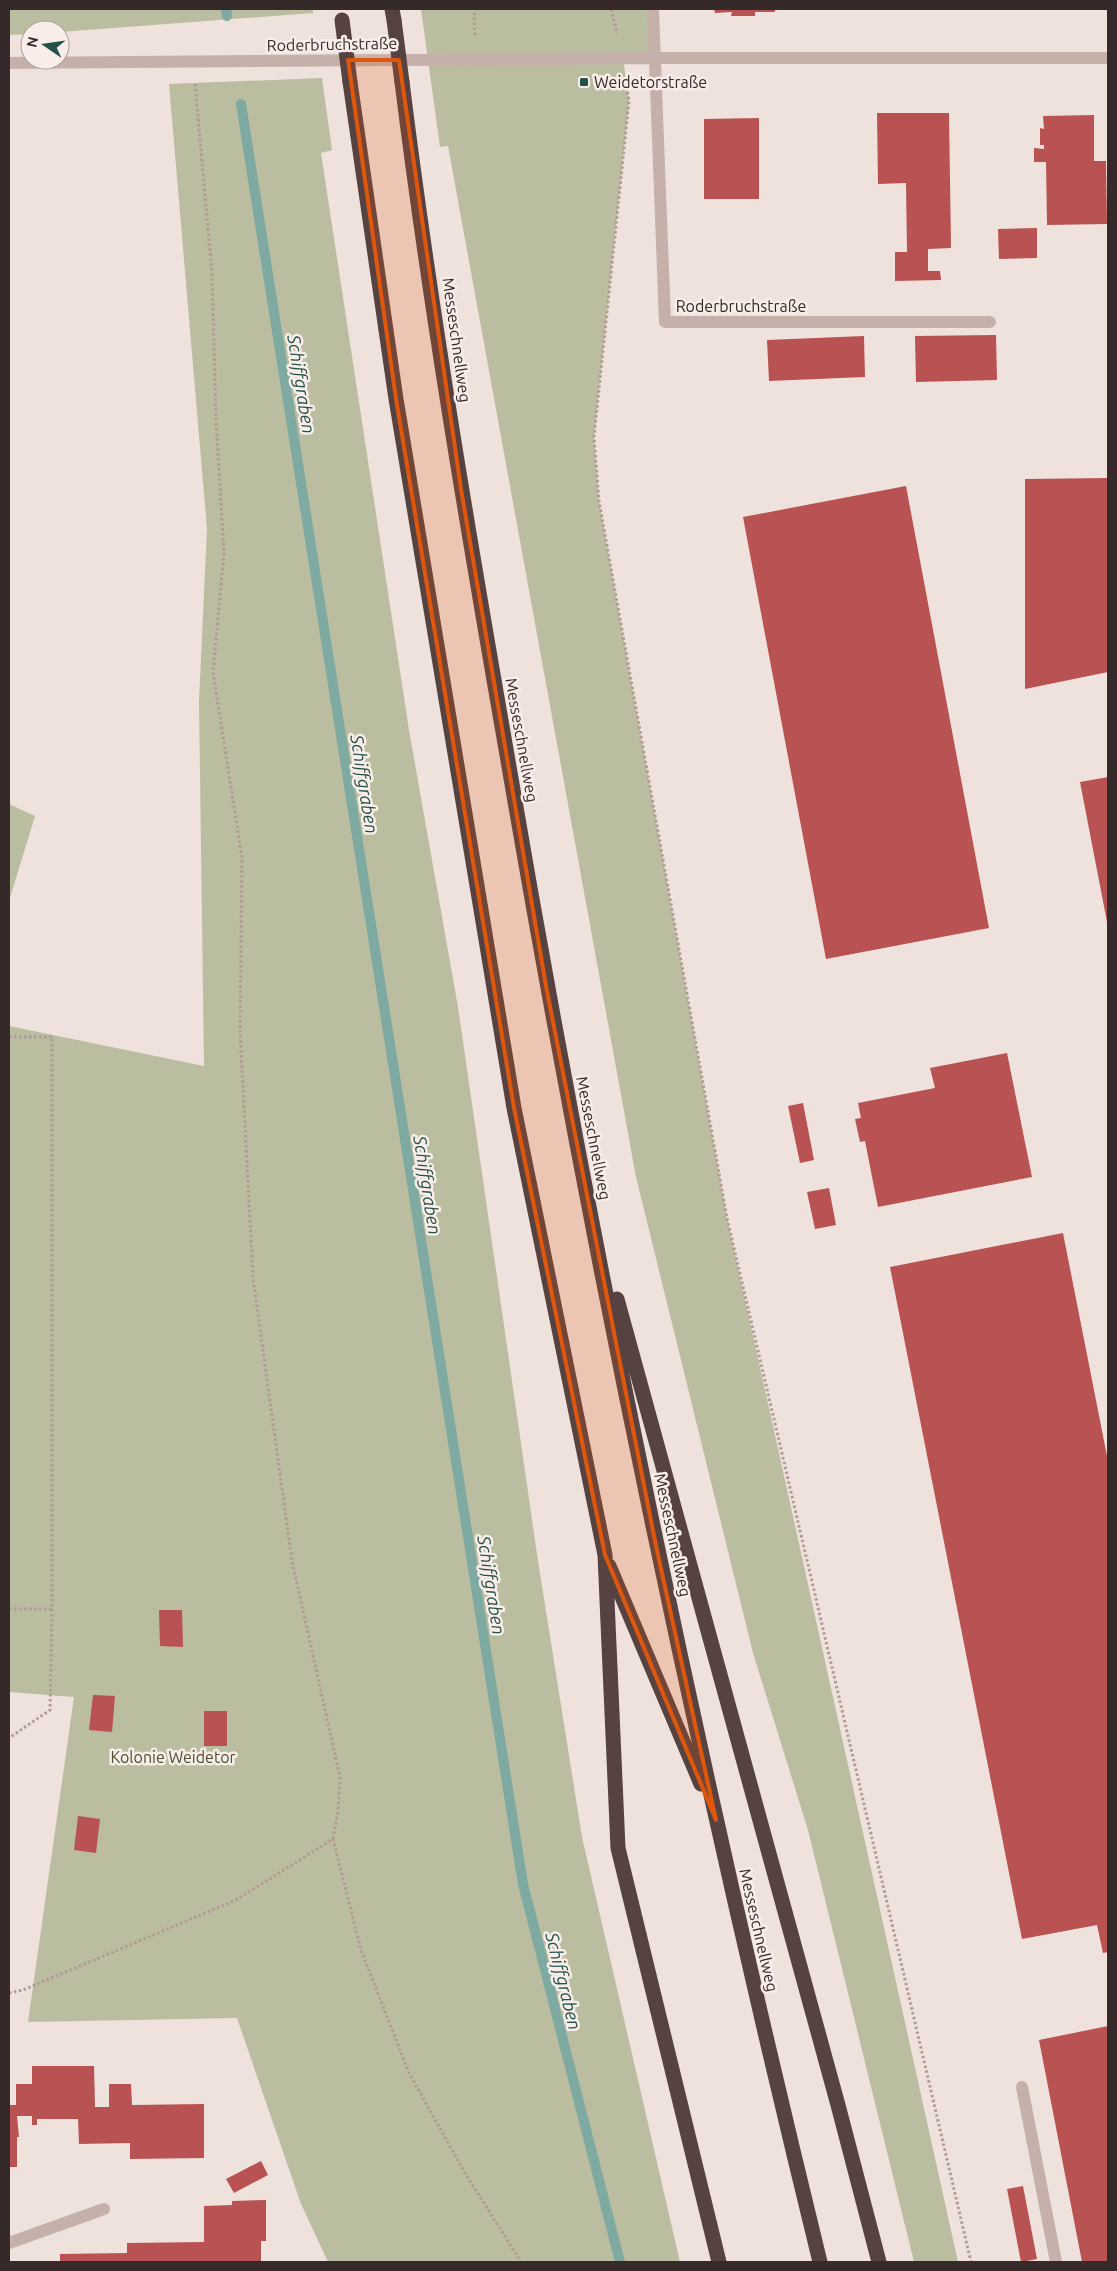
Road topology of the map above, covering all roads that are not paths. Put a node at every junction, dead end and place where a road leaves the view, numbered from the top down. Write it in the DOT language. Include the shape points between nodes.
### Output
graph roads {
  1 [pos="653,9"];
  2 [pos="342,14"];
  3 [pos="393,14"];
  4 [pos="656,58"];
  5 [pos="1108,58"];
  6 [pos="9,64"];
  7 [pos="990,322"];
  8 [pos="583,1177"];
  9 [pos="605,1555"];
  10 [pos="716,1820"];
  11 [pos="1022,2087"];
  12 [pos="104,2209"];
  13 [pos="9,2243"];
  14 [pos="718,2262"];
  15 [pos="820,2262"];
  16 [pos="879,2262"];
  17 [pos="1056,2262"];
  1 -- 4 [label="street"];
  2 -- 9 [label="highway, bridge" via="396,399 514,1108"];
  3 -- 8 [label="highway, Messeschnellweg, bridge" via="461,489 546,986"];
  4 -- 5 [label="street, Roderbruchstraße"];
  4 -- 6 [label="street, Roderbruchstraße"];
  4 -- 7 [label="street, Roderbruchstraße" via="666,322"];
  8 -- 10 [label="highway, Messeschnellweg" via="655,1541"];
  8 -- 16 [label="highway"];
  9 -- 10 [label="highway"];
  9 -- 14 [label="highway" via="618,1848"];
  10 -- 15 [label="highway, Messeschnellweg"];
  11 -- 17 [label="street"];
  12 -- 13 [label="street"];
}
